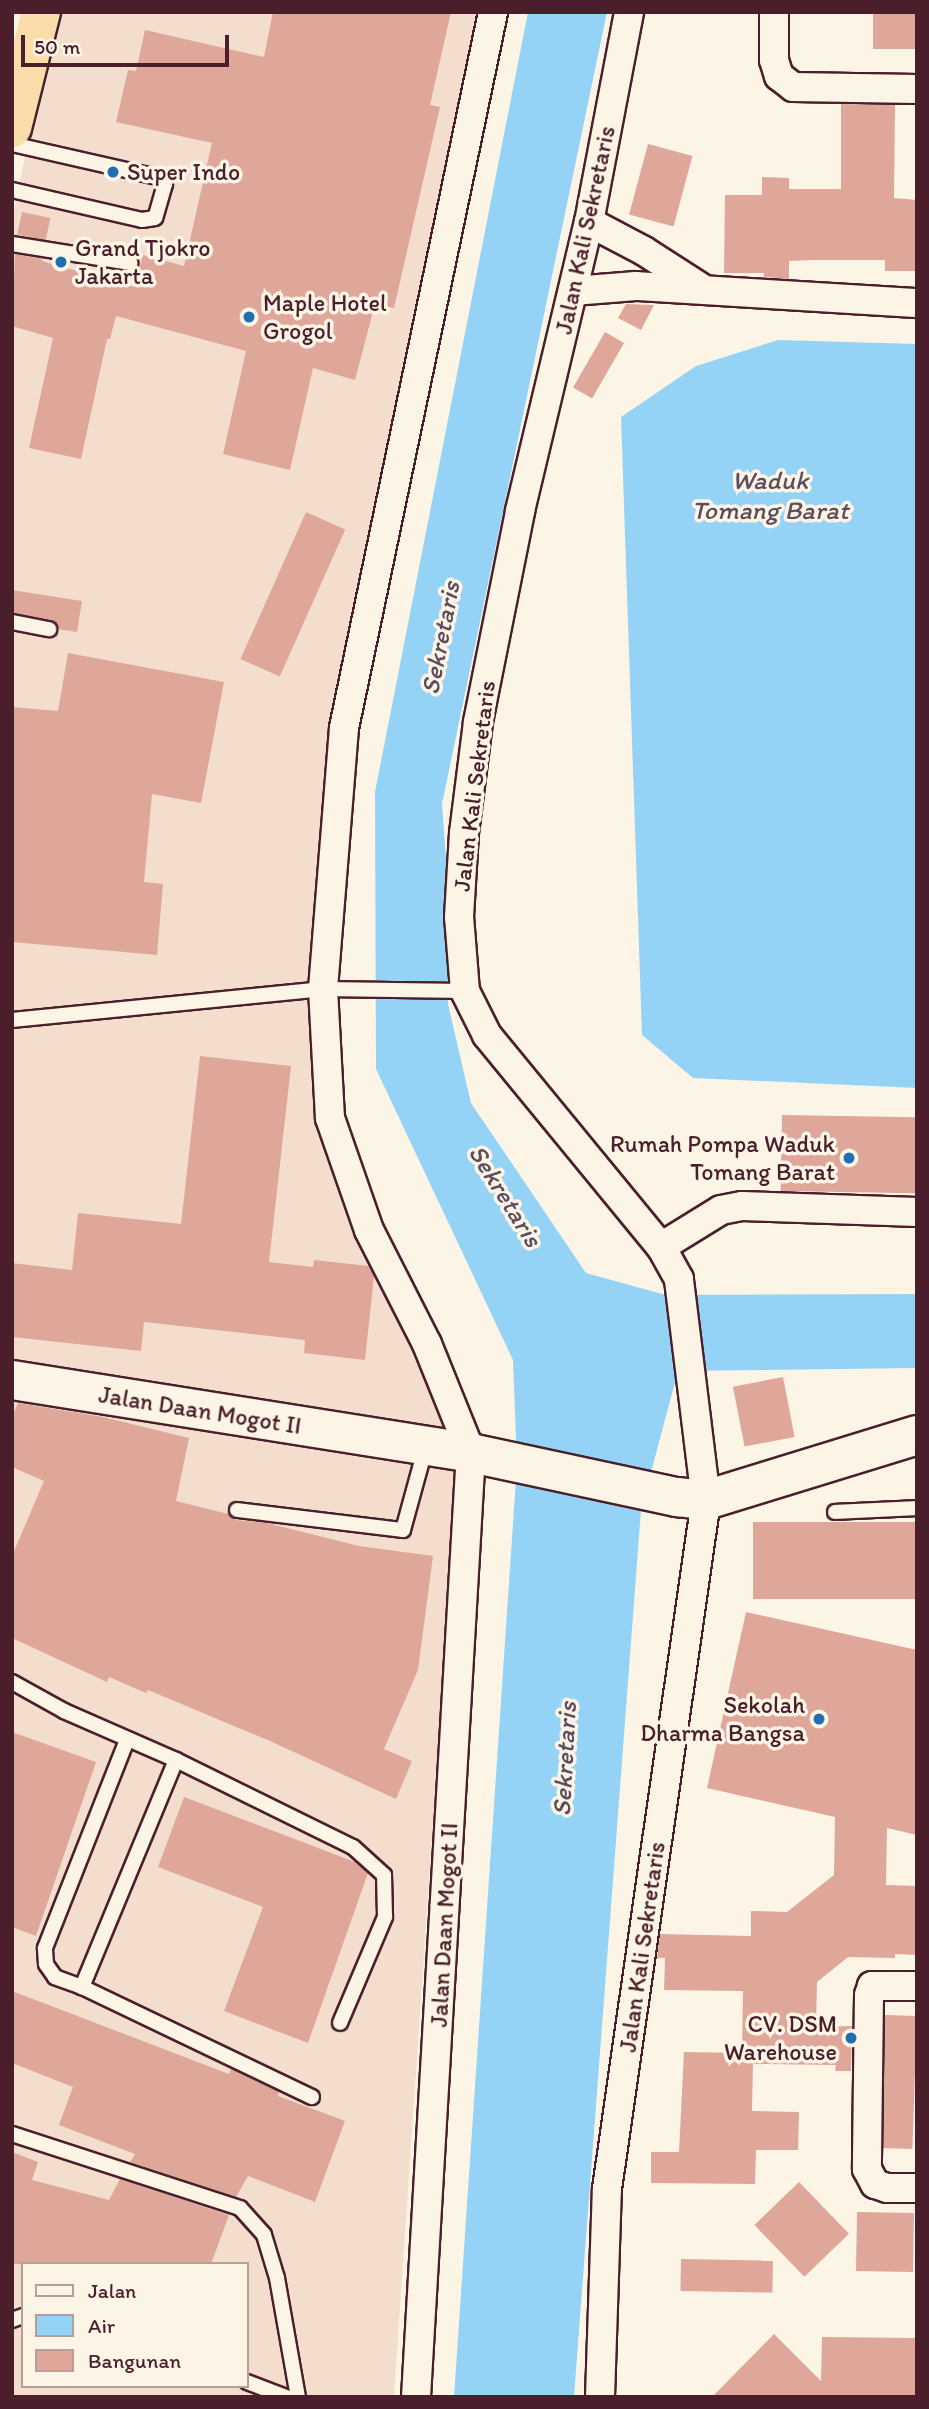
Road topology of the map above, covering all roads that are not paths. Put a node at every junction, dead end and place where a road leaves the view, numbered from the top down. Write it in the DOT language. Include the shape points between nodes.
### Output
graph roads {
  1 [pos="18,12"];
  2 [pos="41,12"];
  3 [pos="493,12"];
  4 [pos="629,12"];
  5 [pos="774,12"];
  6 [pos="12,38"];
  7 [pos="917,89"];
  8 [pos="12,128"];
  9 [pos="12,145"];
  10 [pos="12,190"];
  11 [pos="589,222"];
  12 [pos="12,244"];
  13 [pos="130,263"];
  14 [pos="703,289"];
  15 [pos="573,291"];
  16 [pos="917,303"];
  17 [pos="12,622"];
  18 [pos="49,629"];
  19 [pos="323,989"];
  20 [pos="462,991"];
  21 [pos="12,1020"];
  22 [pos="917,1212"];
  23 [pos="661,1247"];
  24 [pos="12,1380"];
  25 [pos="917,1435"];
  26 [pos="426,1446"];
  27 [pos="484,1455"];
  28 [pos="692,1499"];
  29 [pos="917,1508"];
  30 [pos="237,1510"];
  31 [pos="835,1512"];
  32 [pos="12,1682"];
  33 [pos="127,1740"];
  34 [pos="176,1760"];
  35 [pos="917,1986"];
  36 [pos="82,1987"];
  37 [pos="340,2023"];
  38 [pos="312,2097"];
  39 [pos="12,2134"];
  40 [pos="917,2189"];
  41 [pos="248,2382"];
  42 [pos="286,2397"];
  43 [pos="298,2397"];
  44 [pos="416,2397"];
  45 [pos="600,2397"];
  1 -- 6 [label="lane"];
  2 -- 8 [label="highway"];
  3 -- 19 [label="street" via="344,728"];
  4 -- 11 [label="street, Jalan Kali Sekretaris"];
  5 -- 7 [label="street" via="774,60 779,76 793,87"];
  9 -- 10 [label="lane" via="162,178 165,184 155,218 142,220"];
  11 -- 14 [label="street"];
  11 -- 15 [label="street, Jalan Kali Sekretaris"];
  12 -- 13 [label="lane"];
  14 -- 15 [label="street" via="636,286"];
  14 -- 16 [label="street"];
  15 -- 20 [label="street, Jalan Kali Sekretaris" via="520,511 478,722 464,833"];
  17 -- 18 [label="lane"];
  19 -- 20 [label="lane"];
  19 -- 21 [label="lane"];
  19 -- 27 [label="street" via="330,1118 369,1230"];
  20 -- 23 [label="street, Jalan Kali Sekretaris" via="487,1035"];
  22 -- 23 [label="street" via="742,1206 721,1210"];
  23 -- 28 [label="street, Jalan Kali Sekretaris" via="679,1279 696,1409"];
  24 -- 26 [label="street, Jalan Daan Mogot II"];
  25 -- 28 [label="street"];
  26 -- 27 [label="street, Jalan Daan Mogot II"];
  26 -- 30 [label="lane" via="403,1530"];
  27 -- 28 [label="street, Jalan Daan Mogot II"];
  27 -- 44 [label="street, Jalan Daan Mogot II"];
  28 -- 45 [label="street, Jalan Kali Sekretaris" via="607,2189"];
  29 -- 31 [label="lane"];
  32 -- 33 [label="lane"];
  33 -- 34 [label="lane"];
  33 -- 36 [label="lane" via="45,1948 46,1964 55,1977"];
  34 -- 36 [label="lane"];
  34 -- 37 [label="lane" via="353,1847 384,1875 385,1917"];
  35 -- 40 [label="street" via="872,1986 869,1994 867,2169 875,2184"];
  36 -- 38 [label="lane"];
  39 -- 43 [label="lane" via="240,2208 264,2235 277,2278"];
  41 -- 42 [label="lane"];
}
